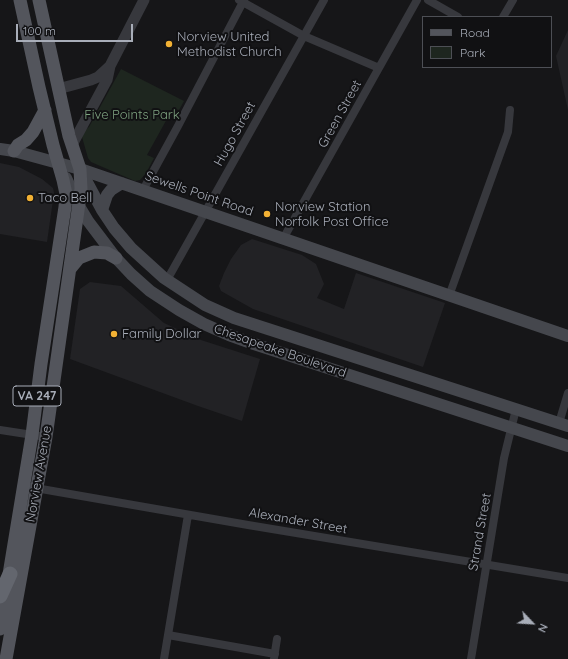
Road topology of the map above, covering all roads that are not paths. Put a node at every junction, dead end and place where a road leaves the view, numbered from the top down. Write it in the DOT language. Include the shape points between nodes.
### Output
graph roads {
  1 [pos="20,0"];
  2 [pos="39,0"];
  3 [pos="144,0"];
  4 [pos="324,0"];
  5 [pos="417,0"];
  6 [pos="428,0"];
  7 [pos="513,0"];
  8 [pos="242,1"];
  9 [pos="456,16"];
  10 [pos="504,16"];
  11 [pos="304,36"];
  12 [pos="110,66"];
  13 [pos="379,68"];
  14 [pos="58,89"];
  15 [pos="45,110"];
  16 [pos="510,110"];
  17 [pos="72,145"];
  18 [pos="0,149"];
  19 [pos="14,151"];
  20 [pos="58,163"];
  21 [pos="80,169"];
  22 [pos="122,183"];
  23 [pos="143,190"];
  24 [pos="79,206"];
  25 [pos="102,210"];
  26 [pos="206,212"];
  27 [pos="283,239"];
  28 [pos="116,258"];
  29 [pos="70,269"];
  30 [pos="167,280"];
  31 [pos="449,296"];
  32 [pos="234,318"];
  33 [pos="229,335"];
  34 [pos="568,336"];
  35 [pos="568,393"];
  36 [pos="516,409"];
  37 [pos="563,425"];
  38 [pos="511,427"];
  39 [pos="0,430"];
  40 [pos="32,435"];
  41 [pos="46,437"];
  42 [pos="568,446"];
  43 [pos="24,486"];
  44 [pos="38,488"];
  45 [pos="188,515"];
  46 [pos="486,564"];
  47 [pos="10,574"];
  48 [pos="568,578"];
  49 [pos="0,596"];
  50 [pos="0,629"];
  51 [pos="168,635"];
  52 [pos="277,639"];
  53 [pos="274,656"];
  54 [pos="6,659"];
  55 [pos="164,659"];
  56 [pos="471,659"];
  1 -- 15 [label="main road, Chesapeake Boulevard / VA 247"];
  2 -- 14 [label="main road, Chesapeake Boulevard / VA 247"];
  3 -- 12 [label="street"];
  4 -- 11 [label="street, Hugo Street"];
  5 -- 13 [label="street, Green Street"];
  6 -- 9 [label="street"];
  7 -- 10 [label="street"];
  8 -- 11 [label="street"];
  8 -- 23 [label="street"];
  11 -- 13 [label="street"];
  11 -- 26 [label="street, Hugo Street"];
  12 -- 14 [label="street" via="92,80"];
  12 -- 17 [label="street" via="107,80"];
  13 -- 27 [label="street, Green Street"];
  14 -- 17 [label="main road, Chesapeake Boulevard / VA 247"];
  15 -- 19 [label="main road" via="33,132"];
  15 -- 20 [label="main road, Chesapeake Boulevard / VA 247"];
  16 -- 31 [label="street" via="508,132"];
  17 -- 21 [label="main road, Chesapeake Boulevard / VA 247"];
  18 -- 19 [label="main road, Sewells Point Road"];
  19 -- 20 [label="main road, Sewells Point Road"];
  20 -- 21 [label="main road, Sewells Point Road"];
  20 -- 24 [label="main road, Chesapeake Boulevard"];
  20 -- 40 [label="main road, Norview Avenue / VA 247" via="66,194 65,207"];
  21 -- 22 [label="main road, Sewells Point Road"];
  21 -- 24 [label="main road, Norview Avenue / VA 247"];
  21 -- 25 [label="main road, Chesapeake Boulevard"];
  22 -- 23 [label="main road, Sewells Point Road"];
  22 -- 25 [label="main road" via="107,195"];
  23 -- 26 [label="main road, Sewells Point Road"];
  24 -- 28 [label="main road, Chesapeake Boulevard"];
  24 -- 29 [label="main road, Norview Avenue / VA 247"];
  25 -- 30 [label="main road, Chesapeake Boulevard" via="131,248"];
  26 -- 27 [label="main road, Sewells Point Road"];
  26 -- 30 [label="street, Hugo Street"];
  27 -- 31 [label="main road, Sewells Point Road"];
  28 -- 29 [label="main road" via="107,253 94,252 79,258"];
  28 -- 33 [label="main road, Chesapeake Boulevard" via="164,301 199,322"];
  29 -- 41 [label="main road, Norview Avenue / VA 247"];
  30 -- 32 [label="main road, Chesapeake Boulevard" via="204,305"];
  31 -- 34 [label="main road, Sewells Point Road"];
  32 -- 33 [label="main road"];
  32 -- 36 [label="main road, Chesapeake Boulevard"];
  33 -- 38 [label="main road, Chesapeake Boulevard"];
  35 -- 37 [label="street"];
  36 -- 37 [label="main road, Chesapeake Boulevard"];
  36 -- 38 [label="street, Strand Street"];
  38 -- 42 [label="main road, Chesapeake Boulevard"];
  38 -- 46 [label="street, Strand Street"];
  39 -- 40 [label="street"];
  40 -- 41 [label="street"];
  40 -- 43 [label="main road, Norview Avenue / VA 247"];
  41 -- 44 [label="main road, Norview Avenue / VA 247"];
  43 -- 44 [label="street, Alexander Street"];
  43 -- 47 [label="main road, Norview Avenue / VA 247"];
  44 -- 45 [label="street, Alexander Street"];
  44 -- 54 [label="main road, Norview Avenue / VA 247"];
  45 -- 46 [label="street, Alexander Street"];
  45 -- 51 [label="street"];
  46 -- 48 [label="street, Alexander Street"];
  46 -- 56 [label="street, Strand Street"];
  47 -- 49 [label="highway"];
  47 -- 50 [label="main road, Norview Avenue / VA 247"];
  51 -- 53 [label="street"];
  51 -- 55 [label="street"];
  52 -- 53 [label="street"];
}
